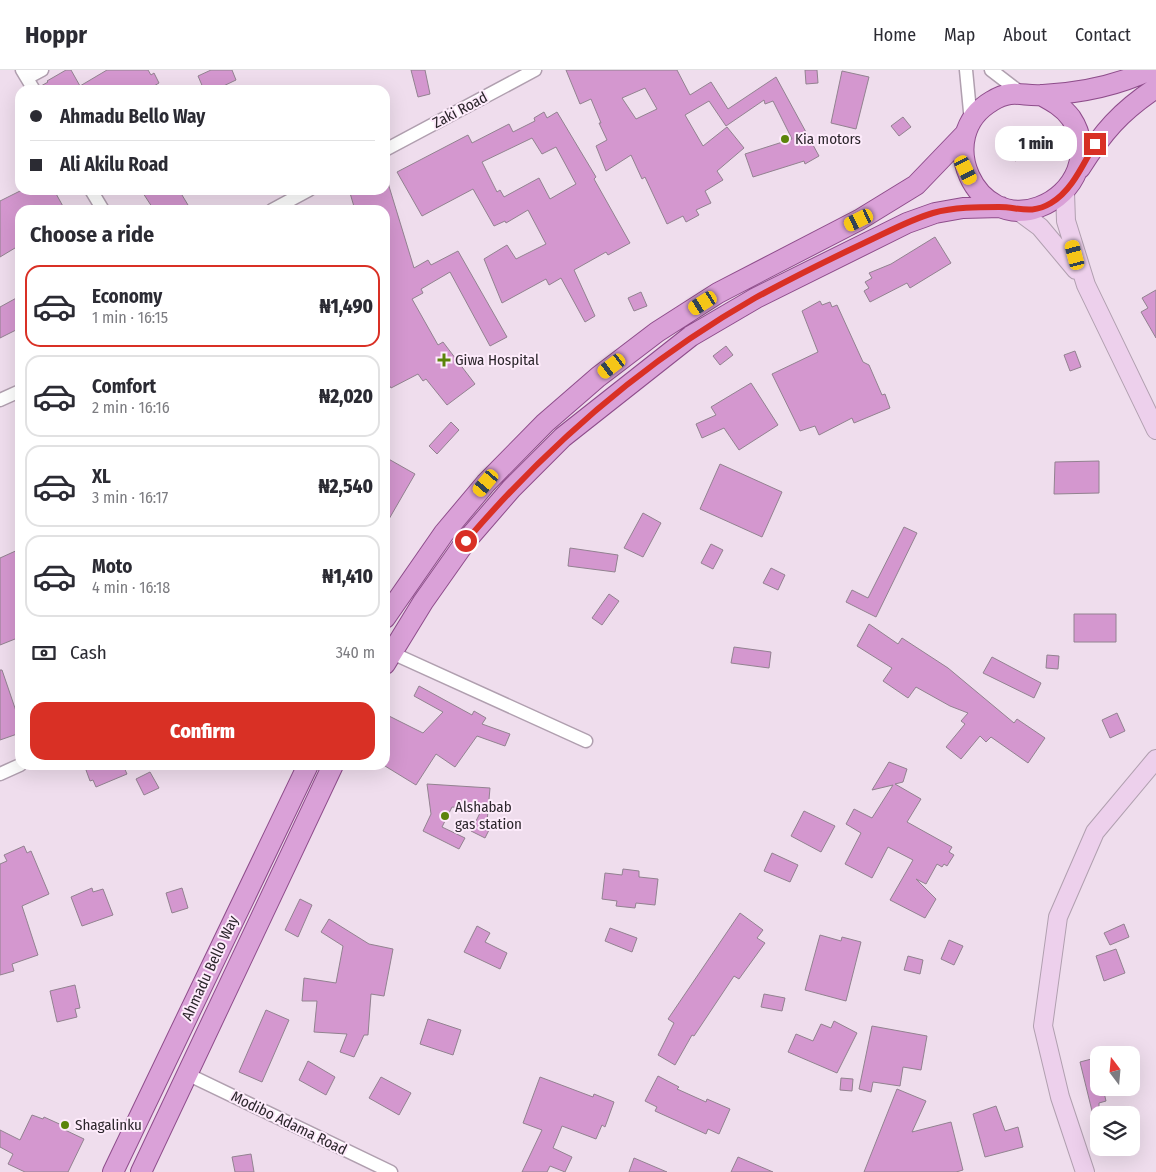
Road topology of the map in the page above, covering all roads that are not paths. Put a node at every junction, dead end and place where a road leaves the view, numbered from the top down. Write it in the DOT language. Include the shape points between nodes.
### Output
graph roads {
  1 [pos="42,70"];
  2 [pos="535,70"];
  3 [pos="966,70"];
  4 [pos="991,70"];
  5 [pos="1150,70"];
  6 [pos="24,74"];
  7 [pos="31,85"];
  8 [pos="1156,88"];
  9 [pos="1021,92"];
  10 [pos="1041,96"];
  11 [pos="968,128"];
  12 [pos="390,147"];
  13 [pos="1078,172"];
  14 [pos="1065,192"];
  15 [pos="300,195"];
  16 [pos="281,205"];
  17 [pos="1009,209"];
  18 [pos="1086,285"];
  19 [pos="15,393"];
  20 [pos="0,400"];
  21 [pos="1156,430"];
  22 [pos="390,611"];
  23 [pos="390,656"];
  24 [pos="390,660"];
  25 [pos="586,741"];
  26 [pos="1156,759"];
  27 [pos="15,767"];
  28 [pos="306,770"];
  29 [pos="331,770"];
  30 [pos="0,774"];
  31 [pos="187,1074"];
  32 [pos="113,1172"];
  33 [pos="141,1172"];
  34 [pos="391,1172"];
  35 [pos="1085,1172"];
  1 -- 6 [label="street"];
  2 -- 12 [label="street, Zaki Road"];
  3 -- 11 [label="street"];
  4 -- 9 [label="street"];
  5 -- 10 [label="main road" via="1095,89"];
  6 -- 7 [label="street"];
  8 -- 13 [label="main road" via="1111,123"];
  9 -- 10 [label="main road"];
  9 -- 11 [label="main road" via="992,101 980,110"];
  10 -- 13 [label="main road" via="1058,104 1071,118 1079,135"];
  11 -- 17 [label="main road" via="962,152 973,186 986,198"];
  11 -- 22 [label="main road" via="916,186 859,220 718,293 656,332 598,377 486,483 444,533"];
  13 -- 14 [label="main road"];
  14 -- 17 [label="main road" via="1051,203 1035,209"];
  14 -- 18 [label="main road" via="1066,221"];
  15 -- 16 [label="street"];
  17 -- 18 [label="main road" via="1040,227 1069,259"];
  17 -- 23 [label="main road" via="963,208 934,213 907,223 756,298 691,336 564,437 511,489 466,541"];
  18 -- 21 [label="main road"];
  19 -- 20 [label="street"];
  24 -- 25 [label="street"];
  26 -- 35 [label="main road" via="1095,832 1058,917 1044,1026 1060,1097"];
  27 -- 30 [label="street"];
  28 -- 32 [label="main road, Ahmadu Bello Way"];
  29 -- 31 [label="main road, Ahmadu Bello Way"];
  31 -- 33 [label="main road, Ahmadu Bello Way"];
  31 -- 34 [label="street, Modibo Adama Road"];
}
